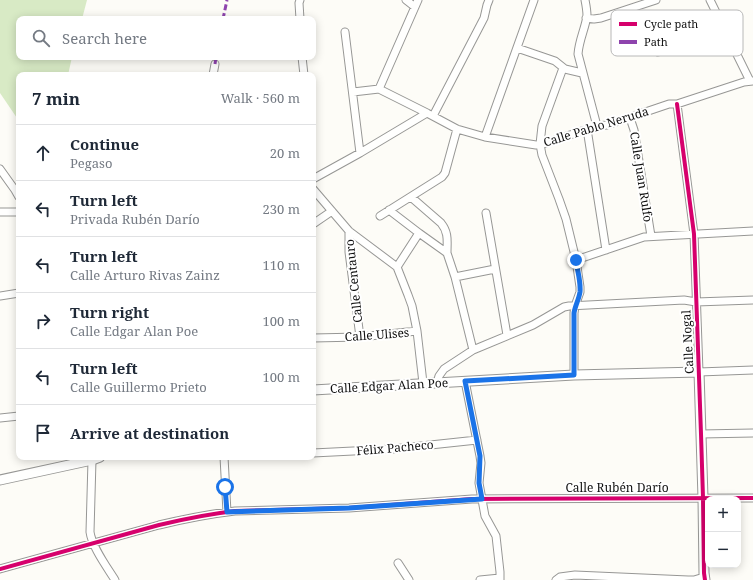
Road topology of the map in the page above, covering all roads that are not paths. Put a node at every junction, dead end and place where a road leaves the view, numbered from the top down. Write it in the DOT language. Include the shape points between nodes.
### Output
graph roads {
  1 [pos="300,0"];
  2 [pos="406,0"];
  3 [pos="418,0"];
  4 [pos="489,0"];
  5 [pos="534,0"];
  6 [pos="585,0"];
  7 [pos="656,0"];
  8 [pos="710,0"];
  9 [pos="415,7"];
  10 [pos="625,10"];
  11 [pos="715,10"];
  12 [pos="611,15"];
  13 [pos="300,16"];
  14 [pos="586,18"];
  15 [pos="345,32"];
  16 [pos="517,48"];
  17 [pos="739,56"];
  18 [pos="302,60"];
  19 [pos="215,64"];
  20 [pos="563,68"];
  21 [pos="214,72"];
  22 [pos="304,72"];
  23 [pos="582,72"];
  24 [pos="752,81"];
  25 [pos="379,89"];
  26 [pos="353,92"];
  27 [pos="676,104"];
  28 [pos="430,114"];
  29 [pos="630,118"];
  30 [pos="597,126"];
  31 [pos="587,129"];
  32 [pos="457,130"];
  33 [pos="485,137"];
  34 [pos="540,144"];
  35 [pos="360,153"];
  36 [pos="0,169"];
  37 [pos="316,177"];
  38 [pos="16,192"];
  39 [pos="316,192"];
  40 [pos="411,197"];
  41 [pos="389,210"];
  42 [pos="332,211"];
  43 [pos="0,212"];
  44 [pos="16,212"];
  45 [pos="486,213"];
  46 [pos="380,216"];
  47 [pos="316,222"];
  48 [pos="348,231"];
  49 [pos="753,231"];
  50 [pos="419,233"];
  51 [pos="694,234"];
  52 [pos="651,236"];
  53 [pos="606,250"];
  54 [pos="447,253"];
  55 [pos="576,260"];
  56 [pos="397,267"];
  57 [pos="495,269"];
  58 [pos="455,277"];
  59 [pos="16,293"];
  60 [pos="0,296"];
  61 [pos="753,300"];
  62 [pos="696,302"];
  63 [pos="575,306"];
  64 [pos="417,332"];
  65 [pos="507,336"];
  66 [pos="360,337"];
  67 [pos="316,338"];
  68 [pos="473,350"];
  69 [pos="753,370"];
  70 [pos="699,372"];
  71 [pos="574,375"];
  72 [pos="465,381"];
  73 [pos="423,383"];
  74 [pos="437,383"];
  75 [pos="316,390"];
  76 [pos="16,416"];
  77 [pos="0,418"];
  78 [pos="753,433"];
  79 [pos="701,434"];
  80 [pos="477,440"];
  81 [pos="316,453"];
  82 [pos="87,460"];
  83 [pos="96,460"];
  84 [pos="224,460"];
  85 [pos="0,480"];
  86 [pos="703,498"];
  87 [pos="753,498"];
  88 [pos="482,499"];
  89 [pos="227,512"];
  90 [pos="93,543"];
  91 [pos="398,563"];
  92 [pos="0,569"];
  93 [pos="500,579"];
  94 [pos="704,579"];
  95 [pos="115,580"];
  96 [pos="410,580"];
  97 [pos="480,580"];
  98 [pos="556,580"];
  1 -- 13 [label="street"];
  2 -- 9 [label="street"];
  3 -- 9 [label="street"];
  4 -- 28 [label="street" via="484,18"];
  5 -- 16 [label="street"];
  6 -- 14 [label="street"];
  7 -- 10 [label="street"];
  8 -- 11 [label="street"];
  9 -- 25 [label="street"];
  12 -- 14 [label="street" via="594,19"];
  14 -- 23 [label="street" via="578,49"];
  15 -- 26 [label="street"];
  16 -- 20 [label="street" via="555,61"];
  16 -- 33 [label="street"];
  17 -- 24 [label="street"];
  18 -- 22 [label="street"];
  19 -- 21 [label="street"];
  20 -- 23 [label="street"];
  20 -- 34 [label="street" via="542,126"];
  23 -- 30 [label="street"];
  24 -- 27 [label="street, Calle Pablo Neruda"];
  25 -- 26 [label="street"];
  25 -- 28 [label="street, Calle Pablo Neruda"];
  26 -- 35 [label="street"];
  27 -- 29 [label="street, Calle Pablo Neruda" via="669,104"];
  27 -- 51 [label="street, Calle Nogal"];
  28 -- 32 [label="street, Calle Pablo Neruda"];
  28 -- 35 [label="street"];
  29 -- 30 [label="street, Calle Pablo Neruda"];
  29 -- 52 [label="street, Calle Juan Rulfo"];
  30 -- 31 [label="street, Calle Pablo Neruda"];
  31 -- 34 [label="street, Calle Pablo Neruda"];
  31 -- 53 [label="street"];
  32 -- 33 [label="street, Calle Pablo Neruda"];
  32 -- 40 [label="street" via="442,178"];
  33 -- 34 [label="street, Calle Pablo Neruda"];
  34 -- 55 [label="street" via="566,220"];
  35 -- 37 [label="street"];
  36 -- 38 [label="street"];
  39 -- 42 [label="street, Calle Centauro"];
  40 -- 41 [label="street"];
  40 -- 54 [label="street" via="444,226 447,231"];
  41 -- 46 [label="street"];
  41 -- 50 [label="street"];
  42 -- 47 [label="street"];
  42 -- 48 [label="street, Calle Centauro"];
  43 -- 44 [label="street"];
  45 -- 57 [label="street"];
  48 -- 56 [label="street"];
  48 -- 66 [label="street, Calle Centauro"];
  49 -- 51 [label="street"];
  50 -- 54 [label="street"];
  50 -- 56 [label="street"];
  51 -- 52 [label="street"];
  51 -- 62 [label="street, Calle Nogal"];
  52 -- 53 [label="street"];
  53 -- 55 [label="street"];
  54 -- 58 [label="street"];
  55 -- 63 [label="street" via="580,286"];
  56 -- 64 [label="street" via="412,306"];
  57 -- 58 [label="street"];
  57 -- 65 [label="street"];
  58 -- 68 [label="street"];
  59 -- 60 [label="street"];
  61 -- 62 [label="street"];
  62 -- 63 [label="street" via="684,300"];
  62 -- 70 [label="street, Calle Nogal"];
  63 -- 65 [label="street" via="564,307"];
  63 -- 71 [label="street"];
  64 -- 66 [label="street, Calle Ulises"];
  64 -- 73 [label="street"];
  65 -- 68 [label="street"];
  66 -- 67 [label="street, Calle Ulises"];
  68 -- 74 [label="street" via="444,369"];
  69 -- 70 [label="street, Calle Edgar Alan Poe"];
  70 -- 71 [label="street, Calle Edgar Alan Poe"];
  70 -- 79 [label="street, Calle Nogal"];
  71 -- 72 [label="street, Calle Edgar Alan Poe"];
  72 -- 74 [label="street, Calle Edgar Alan Poe"];
  72 -- 80 [label="street"];
  73 -- 74 [label="street, Calle Edgar Alan Poe"];
  73 -- 75 [label="street, Calle Edgar Alan Poe"];
  76 -- 77 [label="street"];
  78 -- 79 [label="street"];
  79 -- 86 [label="street, Calle Nogal"];
  80 -- 81 [label="street, Félix Pacheco" via="393,449"];
  80 -- 88 [label="street" via="481,460 479,483"];
  82 -- 85 [label="street"];
  83 -- 90 [label="street" via="90,532"];
  84 -- 89 [label="street"];
  86 -- 87 [label="street, Calle Rubén Darío"];
  86 -- 88 [label="street, Calle Rubén Darío"];
  86 -- 94 [label="street, Calle Nogal"];
  88 -- 89 [label="street, Calle Rubén Darío" via="349,508"];
  88 -- 93 [label="street" via="485,516 496,536"];
  89 -- 90 [label="street, Calle Rubén Darío" via="181,519"];
  90 -- 92 [label="street"];
  90 -- 95 [label="street"];
  91 -- 96 [label="street"];
  93 -- 97 [label="street"];
  94 -- 98 [label="street" via="575,575"];
}
